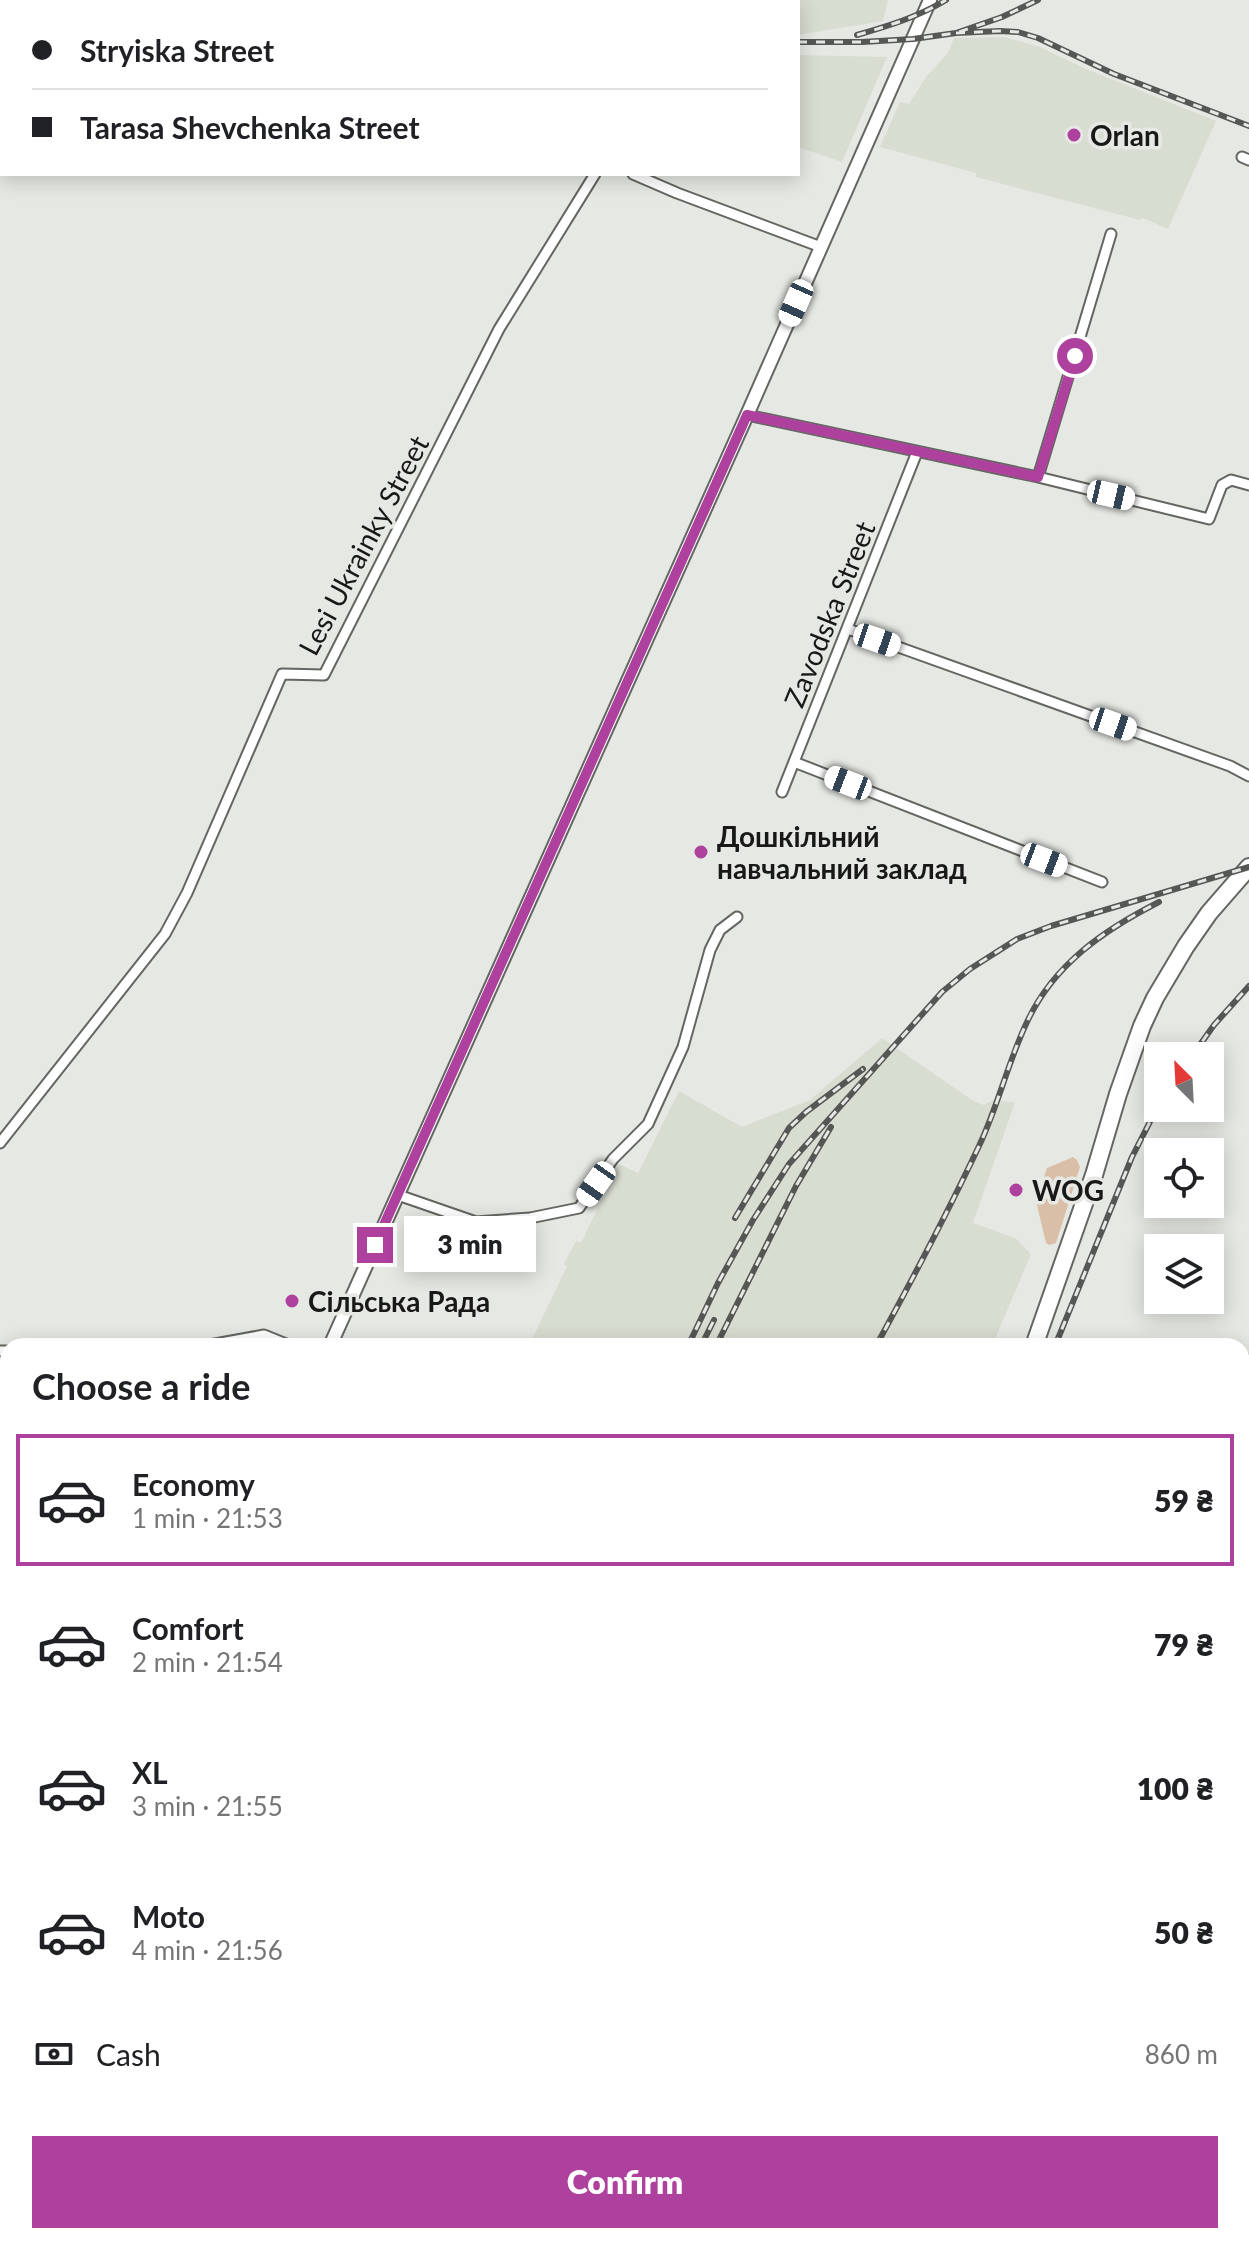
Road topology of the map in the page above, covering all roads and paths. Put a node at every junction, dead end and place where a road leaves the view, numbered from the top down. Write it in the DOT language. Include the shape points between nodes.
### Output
graph roads {
  1 [pos="930,0"];
  2 [pos="594,176"];
  3 [pos="638,176"];
  4 [pos="1111,234"];
  5 [pos="821,247"];
  6 [pos="747,415"];
  7 [pos="917,452"];
  8 [pos="1038,477"];
  9 [pos="1249,485"];
  10 [pos="848,629"];
  11 [pos="794,762"];
  12 [pos="1249,776"];
  13 [pos="782,792"];
  14 [pos="1249,867"];
  15 [pos="1102,882"];
  16 [pos="737,917"];
  17 [pos="0,1143"];
  18 [pos="398,1195"];
  19 [pos="248,1338"];
  20 [pos="271,1338"];
  21 [pos="334,1338"];
  22 [pos="1037,1338"];
  1 -- 5 [label="street"];
  2 -- 17 [label="street, Lesi Ukrainky Street" via="499,329 324,675 282,674 165,934"];
  3 -- 5 [label="street"];
  4 -- 8 [label="street"];
  5 -- 6 [label="street"];
  6 -- 7 [label="street"];
  6 -- 18 [label="street"];
  7 -- 8 [label="street"];
  7 -- 10 [label="street, Zavodska Street"];
  8 -- 9 [label="street" via="1209,519 1222,485 1231,480"];
  10 -- 11 [label="street, Zavodska Street"];
  10 -- 12 [label="street"];
  11 -- 13 [label="street, Zavodska Street"];
  11 -- 15 [label="street"];
  14 -- 22 [label="highway" via="1186,946 1142,1026"];
  16 -- 18 [label="street" via="720,930 710,950 683,1047 648,1124 613,1159 579,1208 476,1222"];
  18 -- 21 [label="street"];
  19 -- 20 [label="street"];
}
